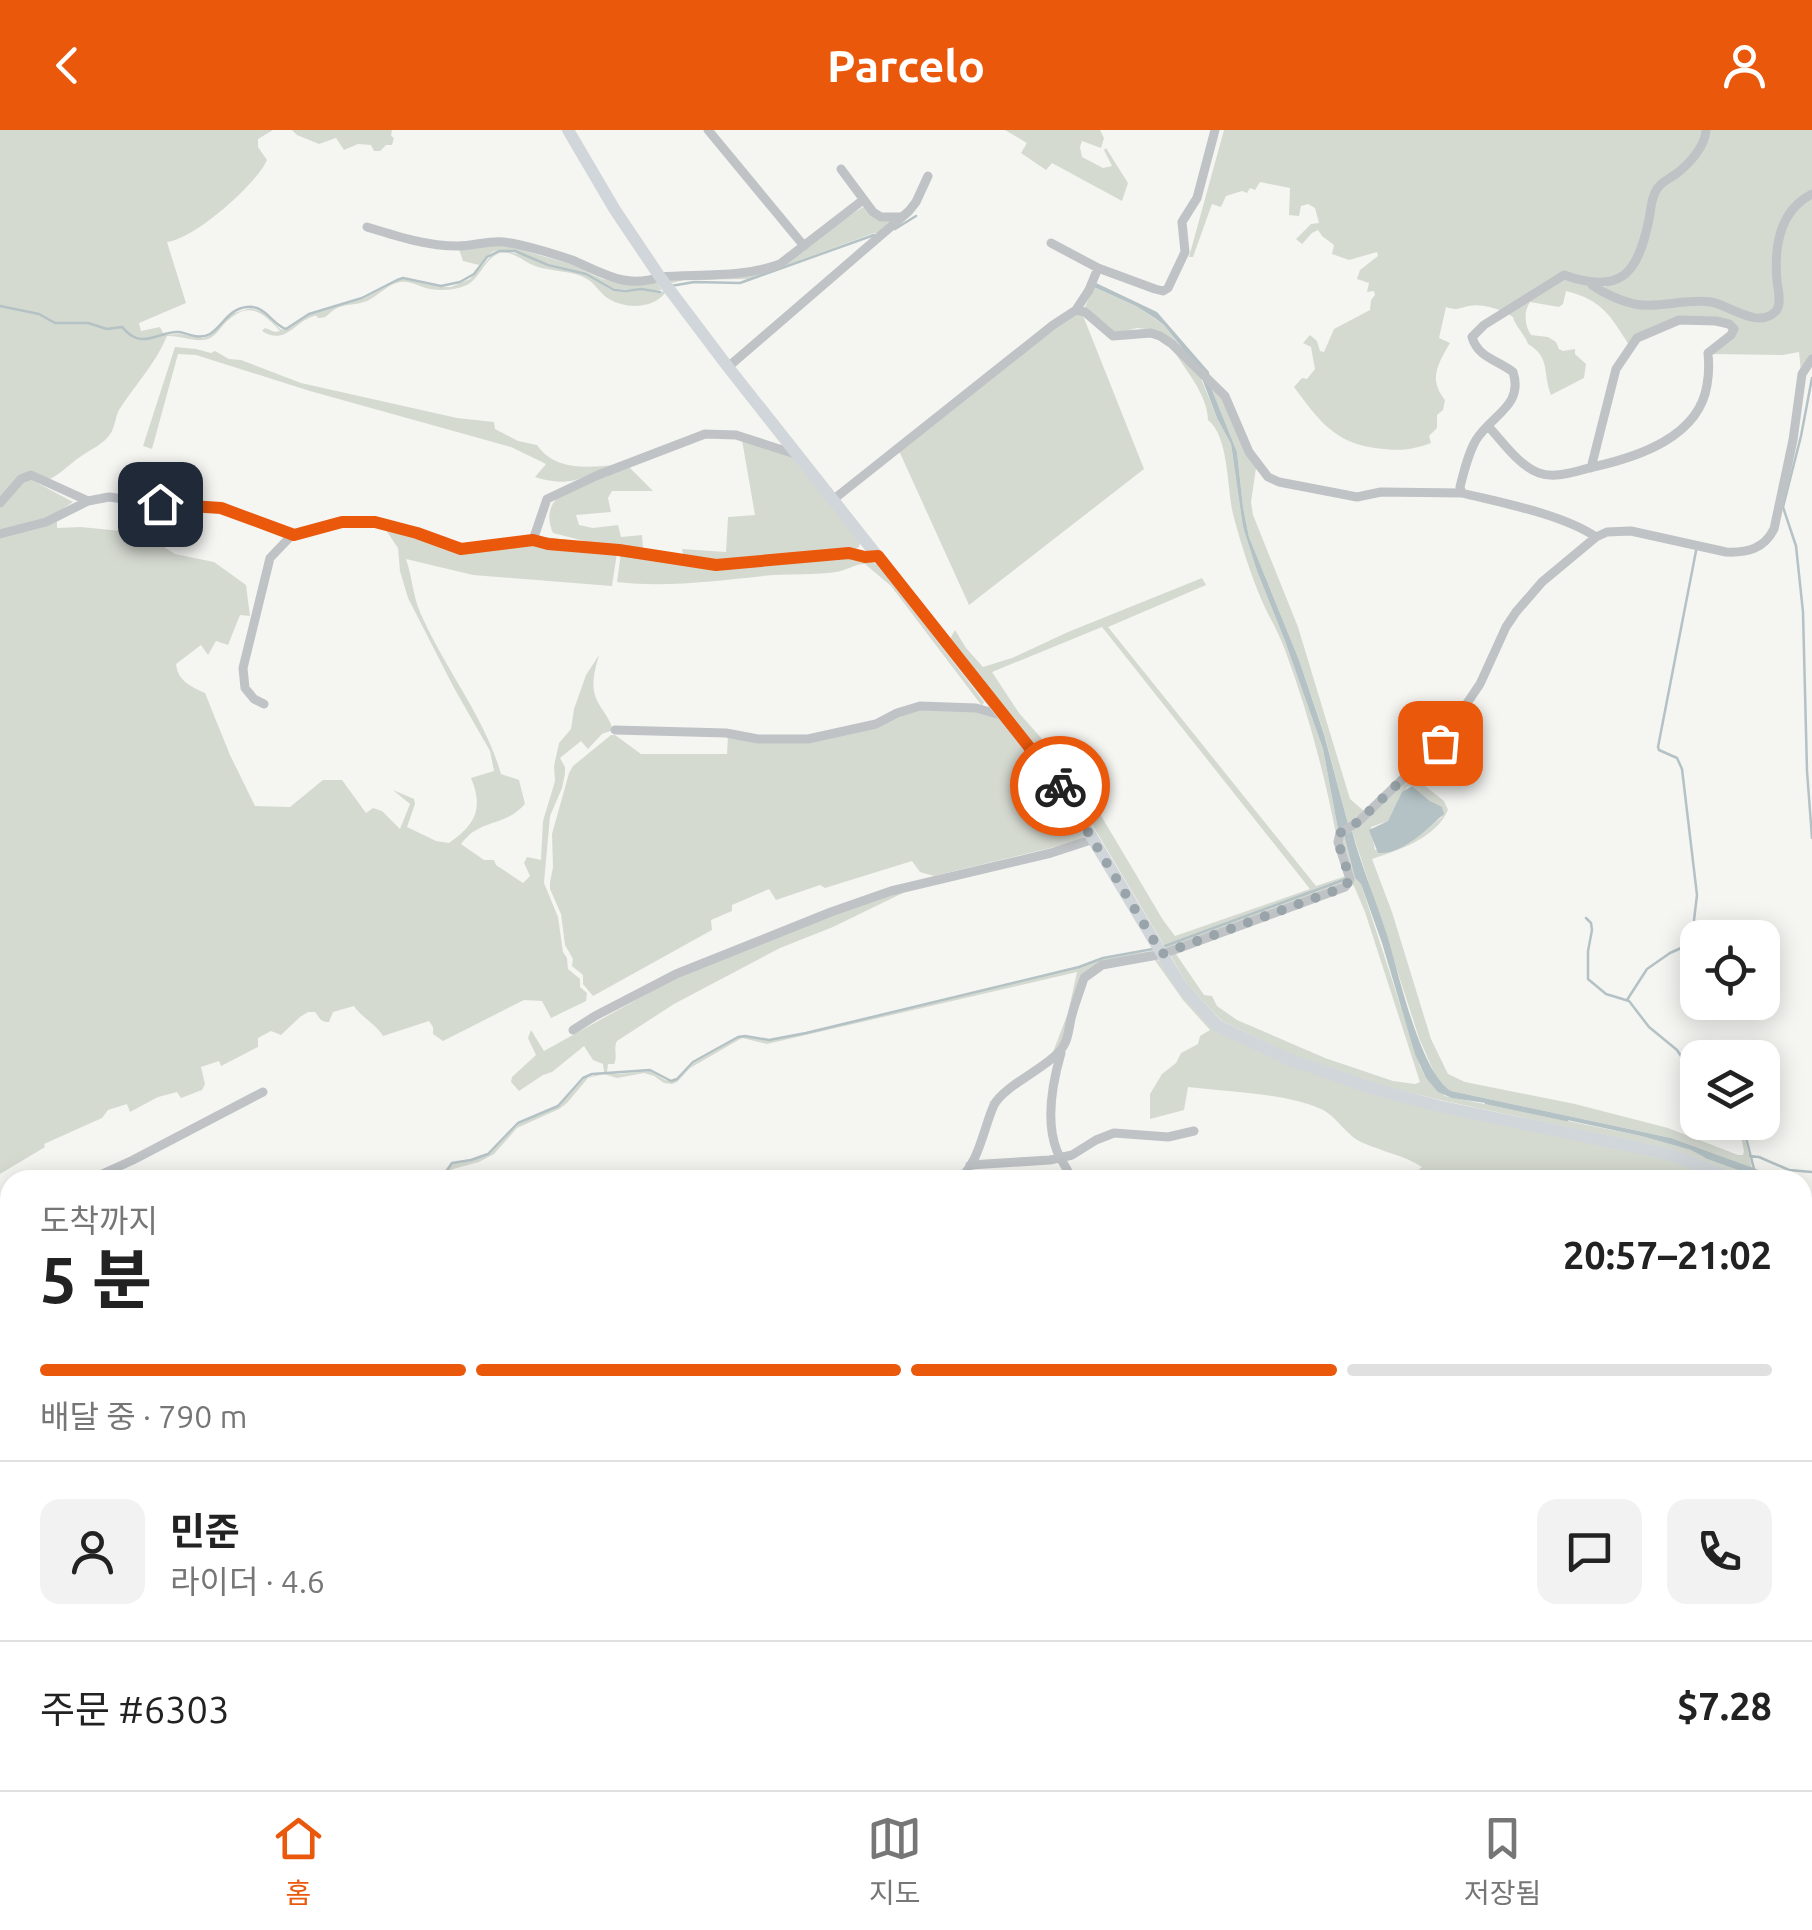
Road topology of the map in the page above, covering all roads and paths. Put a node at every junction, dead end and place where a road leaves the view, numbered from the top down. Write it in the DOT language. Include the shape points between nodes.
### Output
graph roads {
  1 [pos="708,130"];
  2 [pos="1215,130"];
  3 [pos="1706,130"];
  4 [pos="571,132"];
  5 [pos="842,169"];
  6 [pos="928,176"];
  7 [pos="1812,194"];
  8 [pos="863,200"];
  9 [pos="909,210"];
  10 [pos="367,228"];
  11 [pos="1051,243"];
  12 [pos="804,246"];
  13 [pos="1096,272"];
  14 [pos="660,277"];
  15 [pos="1590,283"];
  16 [pos="1076,310"];
  17 [pos="1812,359"];
  18 [pos="728,368"];
  19 [pos="1488,426"];
  20 [pos="799,456"];
  21 [pos="1591,468"];
  22 [pos="1462,493"];
  23 [pos="834,499"];
  24 [pos="88,500"];
  25 [pos="0,503"];
  26 [pos="0,534"];
  27 [pos="294,535"];
  28 [pos="1596,536"];
  29 [pos="533,540"];
  30 [pos="878,556"];
  31 [pos="264,704"];
  32 [pos="1006,716"];
  33 [pos="616,730"];
  34 [pos="1094,839"];
  35 [pos="1162,954"];
  36 [pos="573,1030"];
  37 [pos="1062,1048"];
  38 [pos="264,1092"];
  39 [pos="1194,1130"];
  40 [pos="1061,1157"];
  41 [pos="970,1164"];
  42 [pos="111,1170"];
  43 [pos="967,1170"];
  44 [pos="1067,1170"];
  45 [pos="1711,1170"];
  1 -- 12 [label="street"];
  2 -- 13 [label="street" via="1197,198 1182,222 1185,252 1168,288"];
  3 -- 15 [label="street" via="1696,155 1656,189 1636,262 1610,283"];
  4 -- 14 [label="street"];
  5 -- 8 [label="street"];
  6 -- 9 [label="street"];
  7 -- 15 [label="street" via="1785,219 1777,255 1779,305 1766,317 1708,302 1640,305"];
  8 -- 9 [label="street" via="881,216"];
  8 -- 12 [label="street"];
  9 -- 18 [label="street"];
  10 -- 14 [label="street" via="443,244 502,241 604,276 647,282"];
  11 -- 13 [label="street"];
  12 -- 14 [label="street" via="759,270"];
  13 -- 16 [label="street"];
  14 -- 18 [label="street"];
  15 -- 19 [label="street" via="1564,274 1476,332 1475,348 1513,372 1516,386 1511,402"];
  16 -- 22 [label="street" via="1113,336 1151,333 1166,340 1226,396 1249,452 1268,477 1358,497"];
  16 -- 23 [label="street"];
  17 -- 28 [label="street" via="1802,374 1774,530 1762,545 1740,553 1632,532"];
  18 -- 20 [label="street"];
  19 -- 21 [label="street" via="1540,474"];
  19 -- 22 [label="street" via="1469,456"];
  20 -- 23 [label="street"];
  20 -- 29 [label="street" via="736,435 705,434 547,500"];
  21 -- 21 [label="street" via="1653,448 1681,428 1707,387 1708,353 1731,335 1729,324 1679,320 1637,338 1616,369"];
  22 -- 28 [label="street"];
  23 -- 30 [label="street"];
  24 -- 25 [label="street" via="31,475"];
  24 -- 26 [label="street" via="46,522"];
  24 -- 27 [label="street" via="221,508"];
  27 -- 29 [label="street" via="363,521 461,549"];
  27 -- 31 [label="street" via="270,558 243,668 246,688"];
  28 -- 35 [label="street" via="1516,612 1440,743 1340,833 1350,879 1345,887"];
  29 -- 30 [label="street" via="716,565"];
  30 -- 32 [label="street"];
  32 -- 33 [label="street" via="920,706 808,739"];
  32 -- 34 [label="street"];
  34 -- 35 [label="street"];
  34 -- 36 [label="street" via="831,912 676,974"];
  35 -- 37 [label="street" via="1091,971"];
  35 -- 45 [label="street" via="1218,1026 1288,1059 1438,1106 1668,1154"];
  37 -- 40 [label="street" via="1050,1116"];
  37 -- 41 [label="street" via="995,1103"];
  38 -- 42 [label="street"];
  39 -- 40 [label="street" via="1168,1137 1114,1133"];
  40 -- 41 [label="street"];
  40 -- 44 [label="street"];
  41 -- 43 [label="street"];
}
